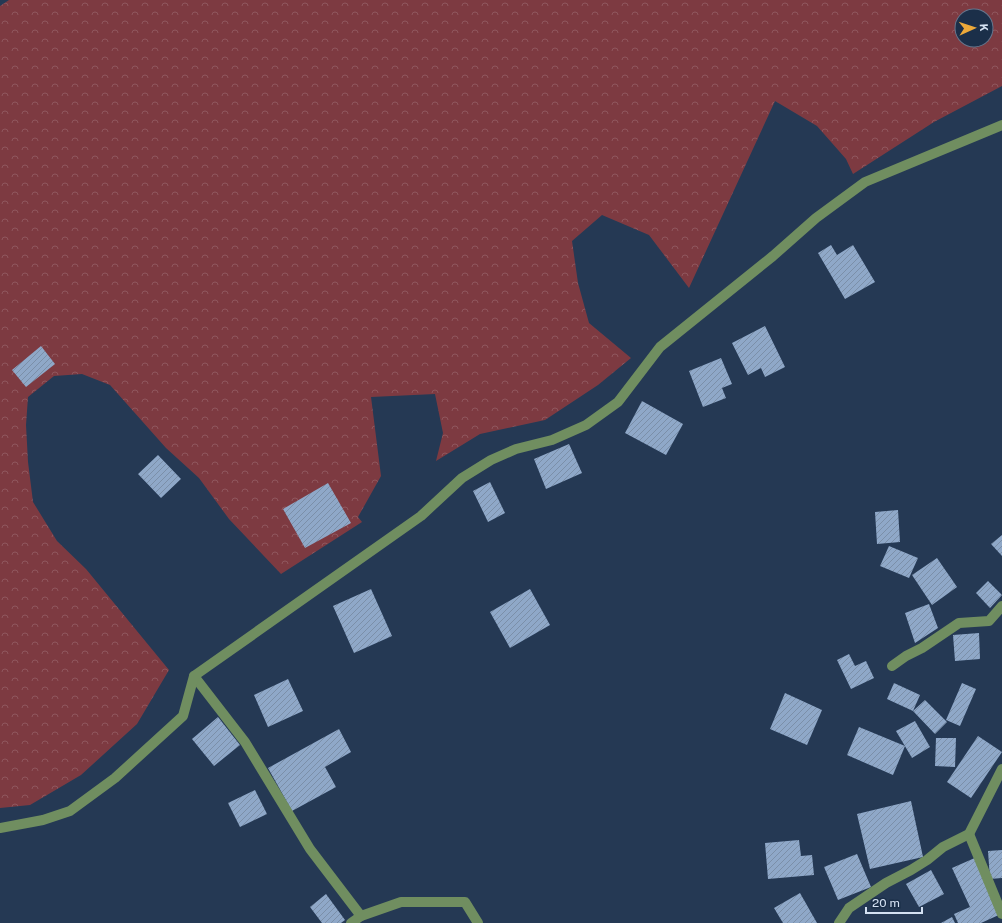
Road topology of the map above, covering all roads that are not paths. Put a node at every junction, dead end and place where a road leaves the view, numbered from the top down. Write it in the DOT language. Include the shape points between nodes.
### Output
graph roads {
  1 [pos="1002,125"];
  2 [pos="1002,606"];
  3 [pos="892,666"];
  4 [pos="194,676"];
  5 [pos="1002,769"];
  6 [pos="0,828"];
  7 [pos="969,834"];
  8 [pos="1002,914"];
  9 [pos="362,916"];
  10 [pos="350,923"];
  11 [pos="478,923"];
  12 [pos="839,923"];
  1 -- 4 [label="street" via="865,182 816,218 660,347 618,402 586,425 552,440 516,449 491,460 462,478 422,516"];
  2 -- 3 [label="street" via="989,621 959,623"];
  4 -- 6 [label="street" via="183,716 115,778 70,811 43,820"];
  4 -- 9 [label="street" via="244,742 310,849"];
  5 -- 7 [label="street"];
  7 -- 8 [label="street"];
  7 -- 12 [label="street" via="943,847 912,870 886,883 849,908"];
  9 -- 10 [label="street"];
  9 -- 11 [label="street" via="401,902 465,902"];
}
